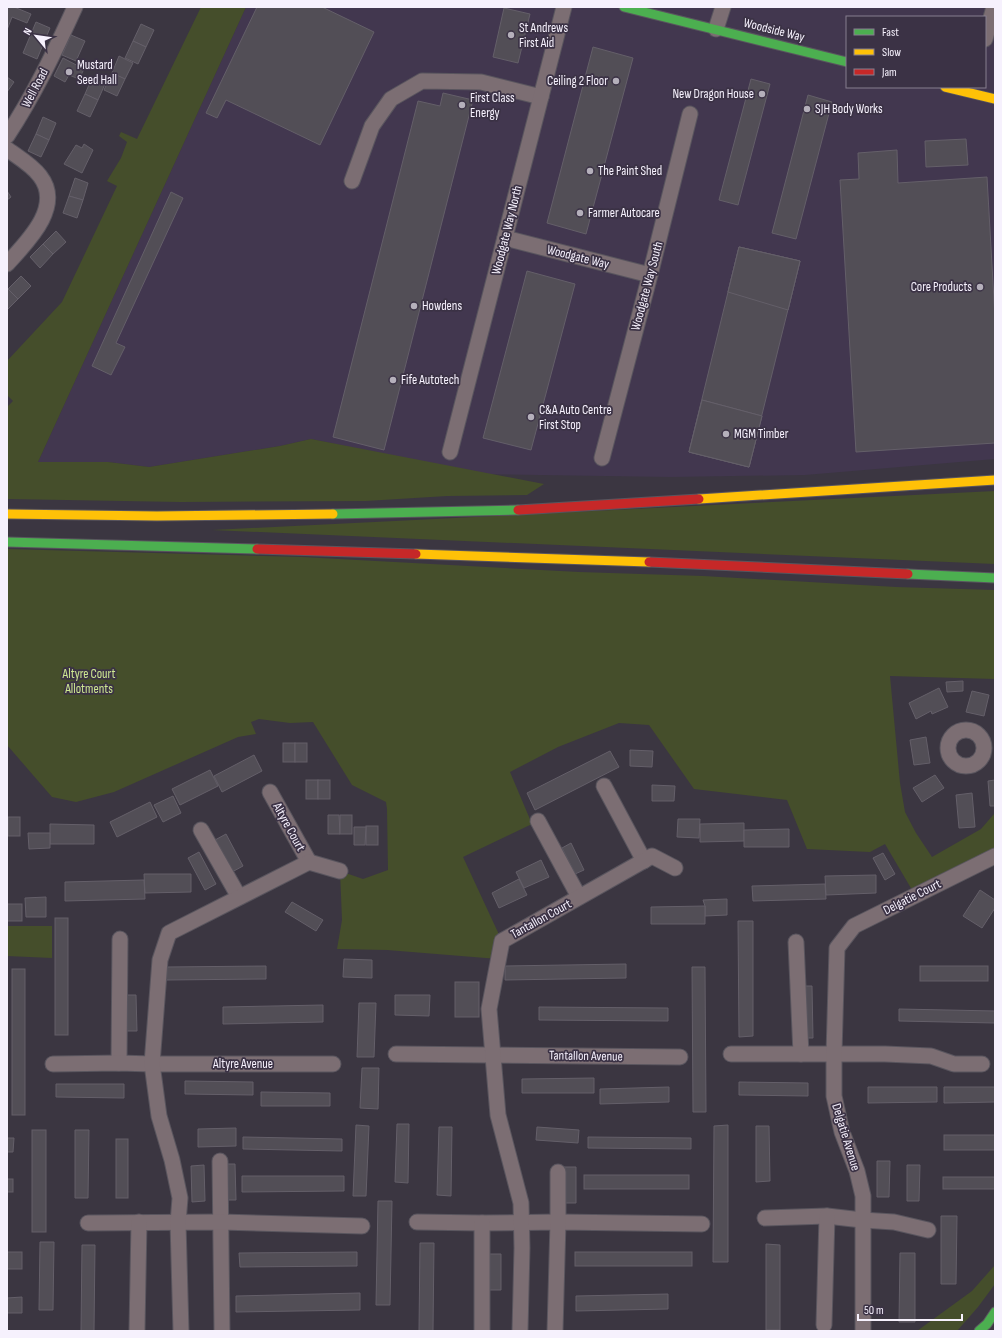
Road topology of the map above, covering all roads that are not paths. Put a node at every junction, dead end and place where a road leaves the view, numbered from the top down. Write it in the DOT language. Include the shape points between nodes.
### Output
graph roads {
  1 [pos="564,7"];
  2 [pos="624,7"];
  3 [pos="723,7"];
  4 [pos="994,7"];
  5 [pos="73,12"];
  6 [pos="716,29"];
  7 [pos="986,35"];
  8 [pos="846,62"];
  9 [pos="954,88"];
  10 [pos="971,90"];
  11 [pos="541,97"];
  12 [pos="995,99"];
  13 [pos="690,114"];
  14 [pos="7,136"];
  15 [pos="7,149"];
  16 [pos="352,181"];
  17 [pos="505,238"];
  18 [pos="7,264"];
  19 [pos="650,275"];
  20 [pos="450,452"];
  21 [pos="602,458"];
  22 [pos="995,480"];
  23 [pos="7,514"];
  24 [pos="7,542"];
  25 [pos="995,578"];
  26 [pos="604,786"];
  27 [pos="270,792"];
  28 [pos="538,821"];
  29 [pos="202,830"];
  30 [pos="995,856"];
  31 [pos="644,861"];
  32 [pos="309,862"];
  33 [pos="675,868"];
  34 [pos="340,872"];
  35 [pos="239,897"];
  36 [pos="580,897"];
  37 [pos="120,938"];
  38 [pos="796,942"];
  39 [pos="837,948"];
  40 [pos="396,1054"];
  41 [pos="731,1054"];
  42 [pos="802,1054"];
  43 [pos="834,1054"];
  44 [pos="493,1055"];
  45 [pos="680,1057"];
  46 [pos="119,1063"];
  47 [pos="52,1064"];
  48 [pos="152,1064"];
  49 [pos="333,1064"];
  50 [pos="982,1064"];
  51 [pos="220,1161"];
  52 [pos="558,1172"];
  53 [pos="827,1216"];
  54 [pos="765,1218"];
  55 [pos="862,1220"];
  56 [pos="139,1222"];
  57 [pos="222,1222"];
  58 [pos="417,1222"];
  59 [pos="558,1222"];
  60 [pos="88,1223"];
  61 [pos="178,1223"];
  62 [pos="482,1223"];
  63 [pos="522,1223"];
  64 [pos="702,1224"];
  65 [pos="362,1226"];
  66 [pos="928,1230"];
  67 [pos="995,1312"];
  68 [pos="824,1325"];
  69 [pos="137,1330"];
  70 [pos="181,1331"];
  71 [pos="222,1331"];
  72 [pos="482,1331"];
  73 [pos="520,1331"];
  74 [pos="555,1331"];
  75 [pos="863,1331"];
  76 [pos="979,1331"];
  1 -- 11 [label="street, Woodgate Way North"];
  2 -- 6 [label="main road, Woodside Way"];
  3 -- 6 [label="street"];
  4 -- 7 [label="street"];
  5 -- 14 [label="street, Well Road" via="24,110"];
  6 -- 8 [label="main road, Woodside Way"];
  9 -- 10 [label="main road"];
  10 -- 12 [label="main road"];
  11 -- 16 [label="street" via="481,82 422,81 390,99 372,126"];
  11 -- 17 [label="street, Woodgate Way North"];
  13 -- 19 [label="street, Woodgate Way South"];
  15 -- 18 [label="street" via="41,177 47,195 46,210 41,222"];
  17 -- 19 [label="street, Woodgate Way"];
  17 -- 20 [label="street, Woodgate Way North"];
  19 -- 21 [label="street, Woodgate Way South"];
  22 -- 23 [label="main road" via="536,510 156,516"];
  24 -- 25 [label="main road" via="530,557"];
  26 -- 31 [label="street"];
  27 -- 32 [label="street, Altyre Court"];
  28 -- 36 [label="street, Tantallon Court"];
  29 -- 35 [label="street"];
  30 -- 39 [label="street, Delgatie Court" via="854,926"];
  31 -- 33 [label="street, Tantallon Court" via="652,856"];
  31 -- 36 [label="street, Tantallon Court"];
  32 -- 34 [label="street, Altyre Court"];
  32 -- 35 [label="street, Altyre Court"];
  35 -- 48 [label="street, Altyre Court" via="169,933 160,960"];
  36 -- 44 [label="street, Tantallon Court" via="502,941 489,1009"];
  37 -- 46 [label="street"];
  38 -- 42 [label="street"];
  39 -- 43 [label="street, Delgatie Avenue"];
  40 -- 44 [label="street, Tantallon Avenue"];
  41 -- 42 [label="street"];
  42 -- 43 [label="street"];
  43 -- 50 [label="street" via="931,1056 954,1064"];
  43 -- 55 [label="street, Delgatie Avenue" via="834,1096 842,1132 857,1171 863,1196"];
  44 -- 45 [label="street, Tantallon Avenue"];
  44 -- 63 [label="street" via="498,1115 521,1203"];
  46 -- 47 [label="street, Altyre Avenue"];
  46 -- 48 [label="street, Altyre Avenue"];
  48 -- 49 [label="street, Altyre Avenue"];
  48 -- 61 [label="street" via="158,1116 172,1160 180,1198"];
  51 -- 57 [label="street"];
  52 -- 59 [label="street"];
  53 -- 54 [label="street"];
  53 -- 55 [label="street"];
  53 -- 68 [label="street"];
  55 -- 66 [label="street" via="894,1222"];
  55 -- 75 [label="street, Delgatie Avenue"];
  56 -- 60 [label="street"];
  56 -- 61 [label="street"];
  56 -- 69 [label="street"];
  57 -- 61 [label="street"];
  57 -- 65 [label="street"];
  57 -- 71 [label="street"];
  58 -- 62 [label="street"];
  59 -- 63 [label="street"];
  59 -- 64 [label="street"];
  59 -- 74 [label="street"];
  61 -- 70 [label="street"];
  62 -- 63 [label="street"];
  62 -- 72 [label="street"];
  63 -- 73 [label="street"];
  67 -- 76 [label="main road"];
}
